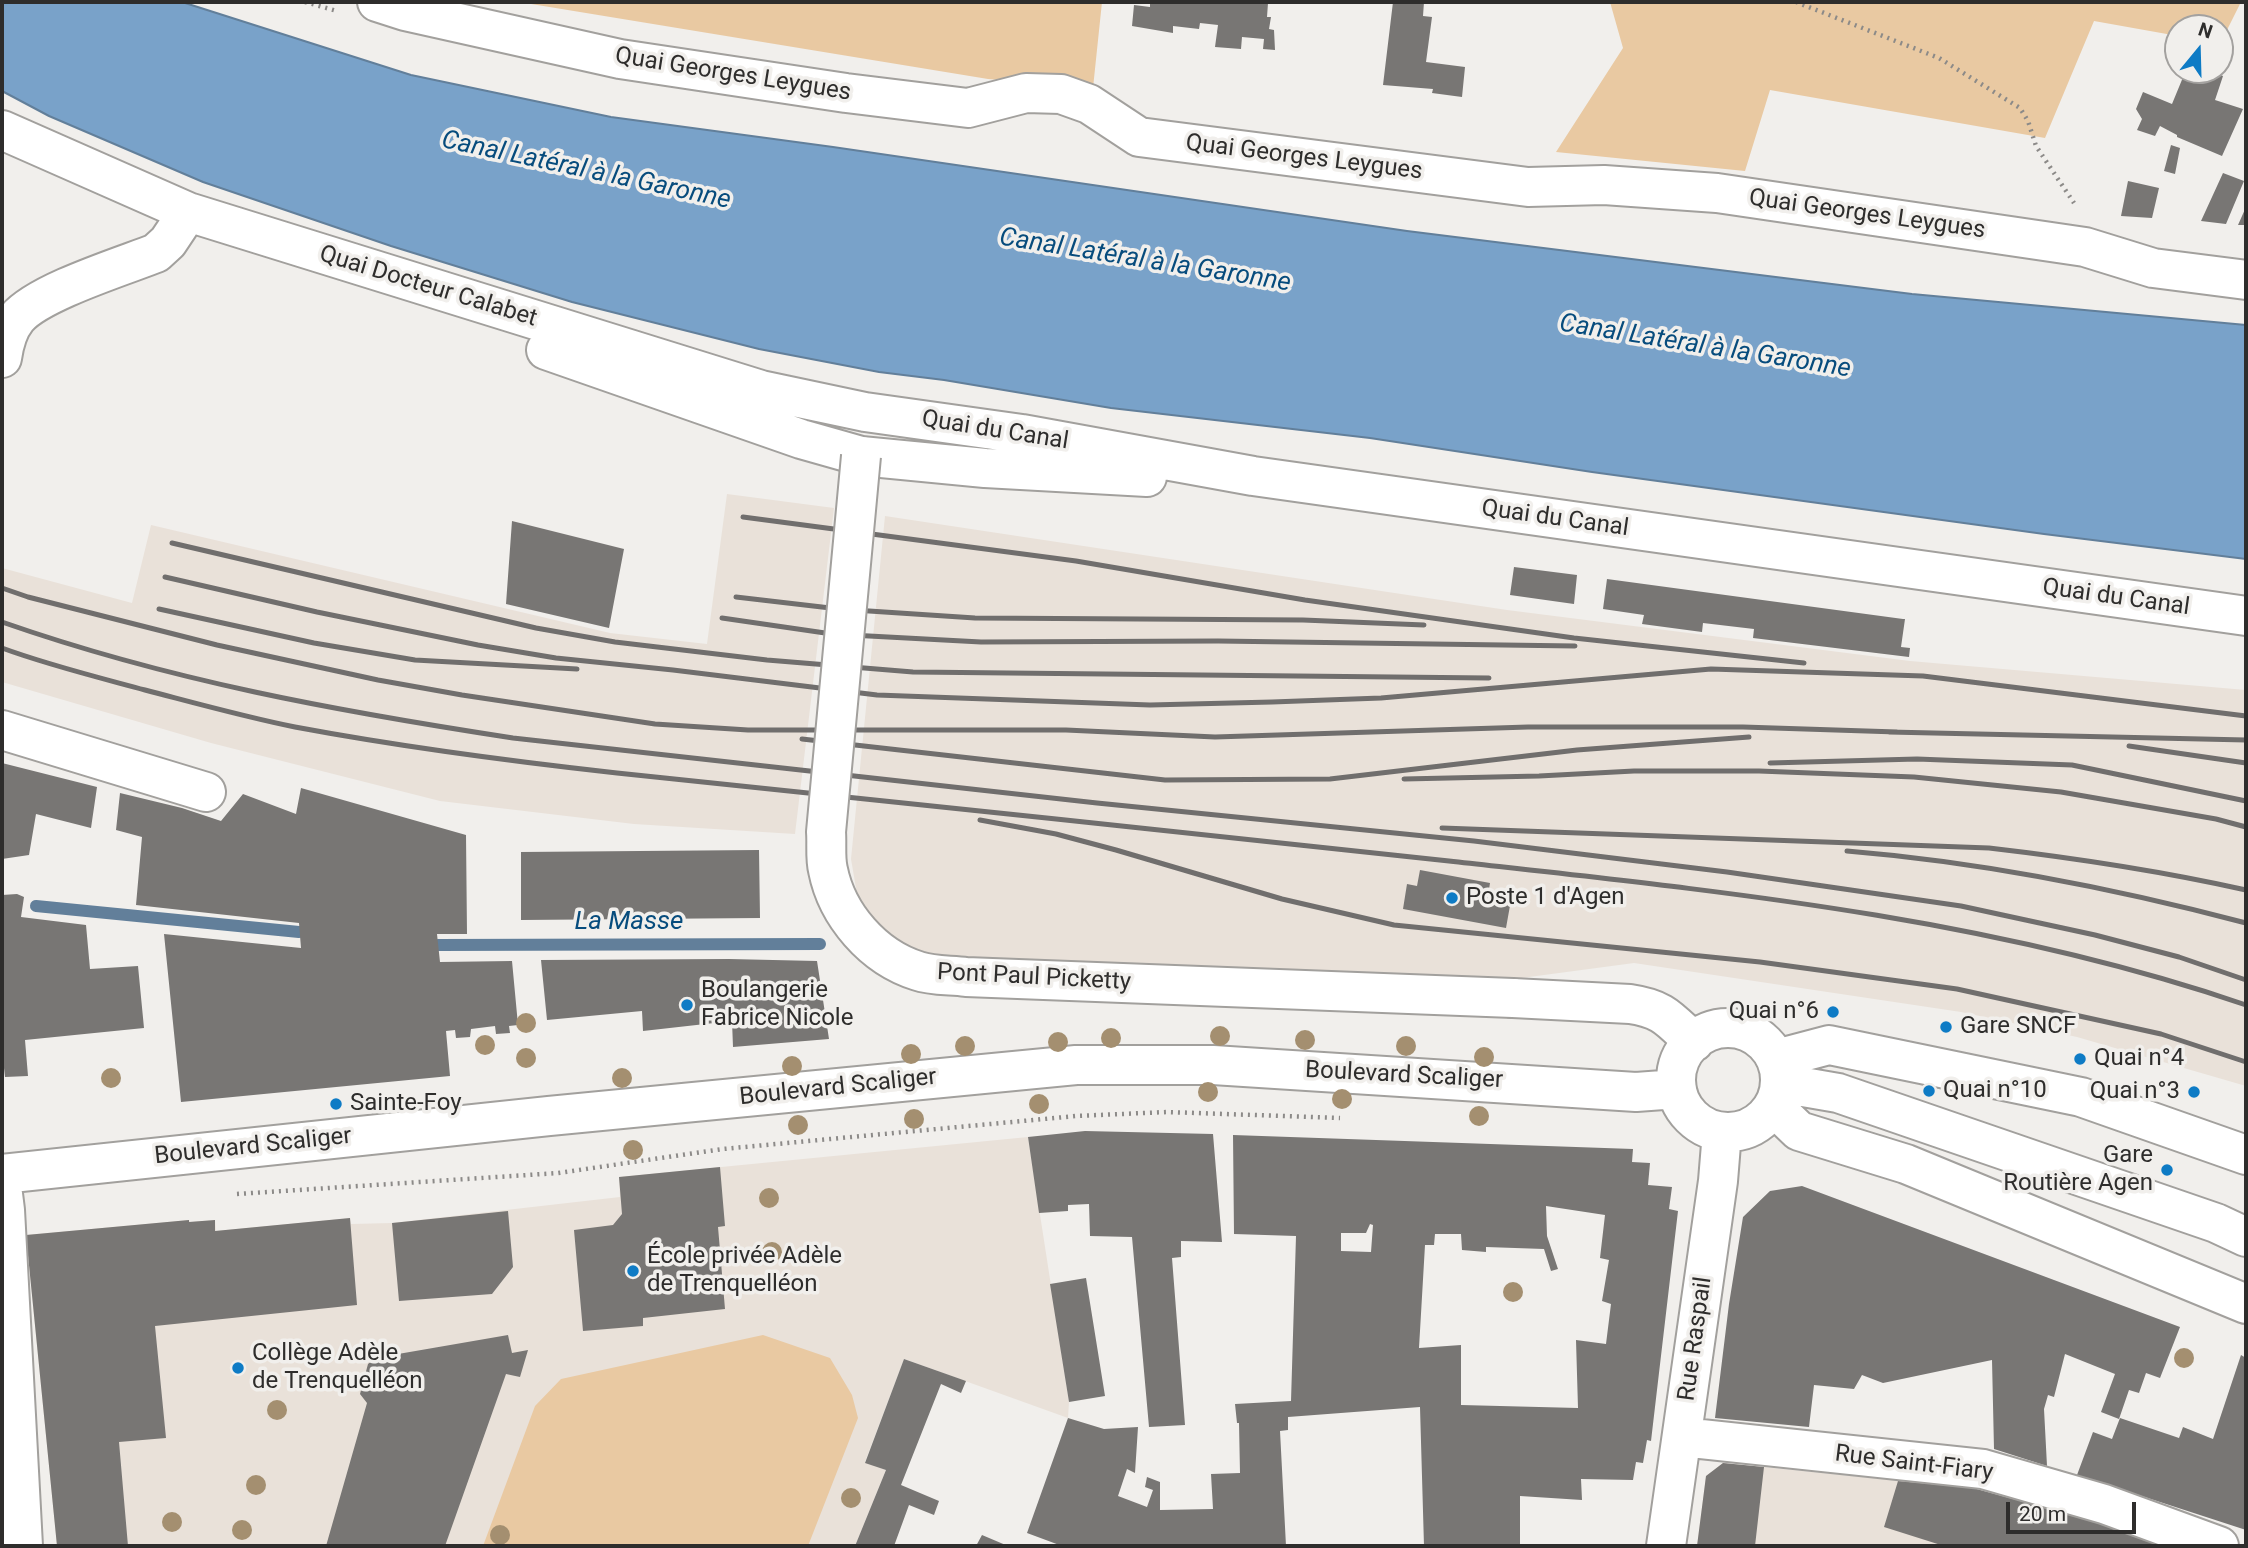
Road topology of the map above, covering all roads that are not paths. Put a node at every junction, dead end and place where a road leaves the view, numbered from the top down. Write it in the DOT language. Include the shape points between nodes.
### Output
graph roads {
  1 [pos="377,2"];
  2 [pos="2,130"];
  3 [pos="188,212"];
  4 [pos="2246,280"];
  5 [pos="2,358"];
  6 [pos="865,412"];
  7 [pos="1021,434"];
  8 [pos="861,456"];
  9 [pos="1253,476"];
  10 [pos="2246,617"];
  11 [pos="2,730"];
  12 [pos="206,792"];
  13 [pos="1694,1042"];
  14 [pos="1776,1083"];
  15 [pos="1677,1089"];
  16 [pos="1722,1132"];
  17 [pos="2246,1155"];
  18 [pos="2,1174"];
  19 [pos="2,1186"];
  20 [pos="2246,1237"];
  21 [pos="2246,1304"];
  22 [pos="1682,1437"];
  23 [pos="23,1546"];
  24 [pos="1666,1546"];
  25 [pos="2219,1546"];
  1 -- 4 [label="street, Quai Georges Leygues" via="620,59 846,93 968,107 1026,93 1061,94 1089,104 1139,137 1528,187 1604,185 1717,193 2085,247 2153,268"];
  2 -- 3 [label="street, Quai Docteur Calabet"];
  3 -- 5 [label="street" via="156,253 38,301 18,317"];
  3 -- 6 [label="street, Quai Docteur Calabet" via="761,390"];
  3 -- 8 [label="street" via="316,270"];
  6 -- 7 [label="street, Quai du Canal"];
  7 -- 8 [label="street" via="1000,448 883,435"];
  7 -- 9 [label="street, Quai du Canal"];
  8 -- 9 [label="street" via="1122,476"];
  8 -- 13 [label="street, Pont Paul Picketty, bridge" via="826,832 828,870 842,908 862,936 892,959 918,971 966,977 1630,1004 1660,1011"];
  9 -- 10 [label="street, Quai du Canal"];
  11 -- 12 [label="street"];
  13 -- 14 [label="street" via="1707,1032 1723,1029 1754,1035 1767,1045"];
  13 -- 15 [label="street" via="1678,1065"];
  14 -- 16 [label="street" via="1763,1119 1749,1128"];
  14 -- 17 [label="street" via="1829,1045 2081,1097"];
  14 -- 20 [label="street" via="1838,1093"];
  14 -- 21 [label="street" via="1799,1131 1906,1164"];
  15 -- 16 [label="street" via="1688,1112 1708,1128"];
  15 -- 18 [label="street, Boulevard Scaliger" via="1636,1092 1213,1065 1076,1065"];
  16 -- 22 [label="street, Rue Raspail"];
  19 -- 23 [label="street"];
  22 -- 24 [label="street, Rue Raspail"];
  22 -- 25 [label="street, Rue Saint-Fiary" via="1983,1469 2104,1504"];
}
